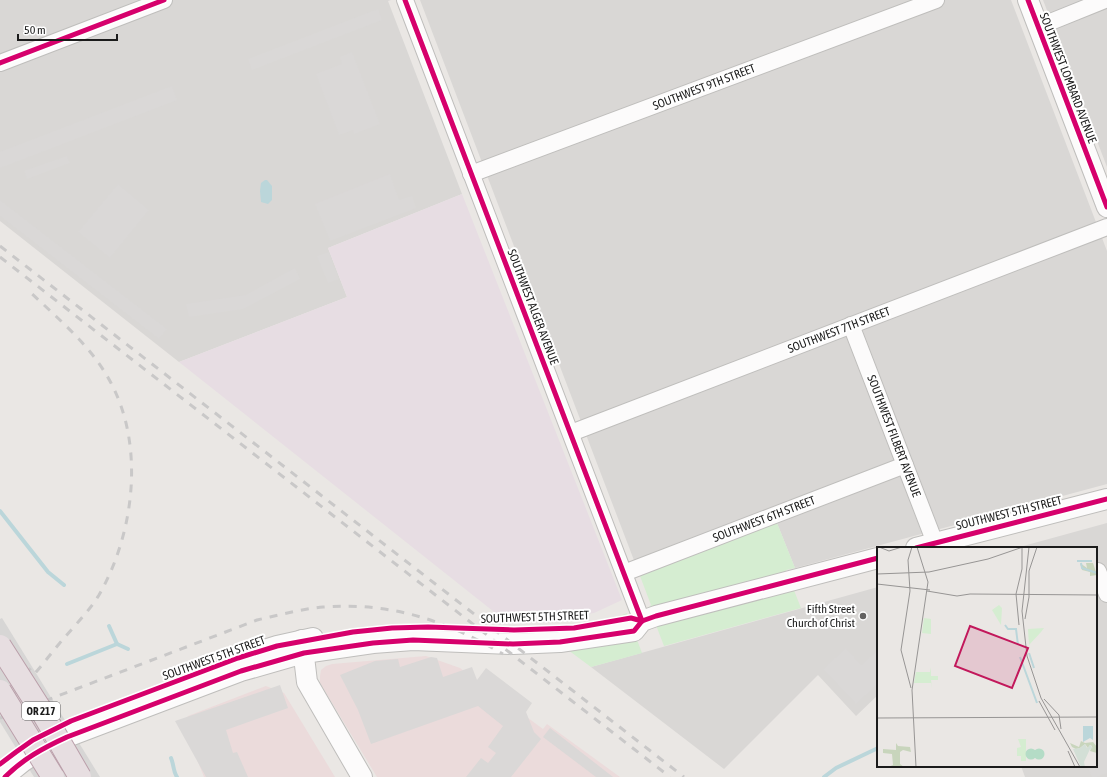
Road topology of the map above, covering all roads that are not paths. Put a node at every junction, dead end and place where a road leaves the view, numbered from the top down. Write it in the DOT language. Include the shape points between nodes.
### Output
graph roads {
  1 [pos="164,0"];
  2 [pos="405,0"];
  3 [pos="936,0"];
  4 [pos="1028,0"];
  5 [pos="1104,0"];
  6 [pos="1038,27"];
  7 [pos="0,63"];
  8 [pos="471,174"];
  9 [pos="1107,207"];
  10 [pos="1107,227"];
  11 [pos="851,325"];
  12 [pos="571,433"];
  13 [pos="905,465"];
  14 [pos="1107,499"];
  15 [pos="929,546"];
  16 [pos="877,558"];
  17 [pos="1098,572"];
  18 [pos="624,573"];
  19 [pos="1107,594"];
  20 [pos="642,621"];
  21 [pos="0,646"];
  22 [pos="303,647"];
  23 [pos="0,691"];
  24 [pos="0,764"];
  25 [pos="4,777"];
  26 [pos="53,777"];
  27 [pos="80,777"];
  28 [pos="362,777"];
  1 -- 7 [label="street"];
  2 -- 8 [label="street, SOUTHWEST ALGER AVENUE"];
  3 -- 8 [label="street, SOUTHWEST 9TH STREET"];
  4 -- 6 [label="street, SOUTHWEST LOMBARD AVENUE"];
  5 -- 6 [label="street"];
  6 -- 9 [label="street, SOUTHWEST LOMBARD AVENUE"];
  8 -- 12 [label="street, SOUTHWEST ALGER AVENUE"];
  10 -- 11 [label="street, SOUTHWEST 7TH STREET"];
  11 -- 12 [label="street, SOUTHWEST 7TH STREET"];
  11 -- 13 [label="street, SOUTHWEST FILBERT AVENUE"];
  12 -- 18 [label="street, SOUTHWEST ALGER AVENUE"];
  13 -- 15 [label="street, SOUTHWEST FILBERT AVENUE"];
  13 -- 18 [label="street, SOUTHWEST 6TH STREET"];
  14 -- 15 [label="street, SOUTHWEST 5TH STREET"];
  16 -- 20 [label="street, SOUTHWEST 5TH STREET"];
  17 -- 19 [label="street"];
  18 -- 20 [label="street, SOUTHWEST ALGER AVENUE"];
  20 -- 22 [label="street, SOUTHWEST 5TH STREET" via="631,618 574,628 522,630 392,628 353,632"];
  21 -- 27 [label="highway, OR 217, bridge"];
  22 -- 24 [label="street, SOUTHWEST 5TH STREET" via="277,646 238,658 71,721 33,740"];
  22 -- 25 [label="street, SOUTHWEST 5TH STREET" via="67,737 40,749"];
  22 -- 28 [label="street" via="307,682"];
  23 -- 26 [label="highway, OR 217, bridge"];
}
